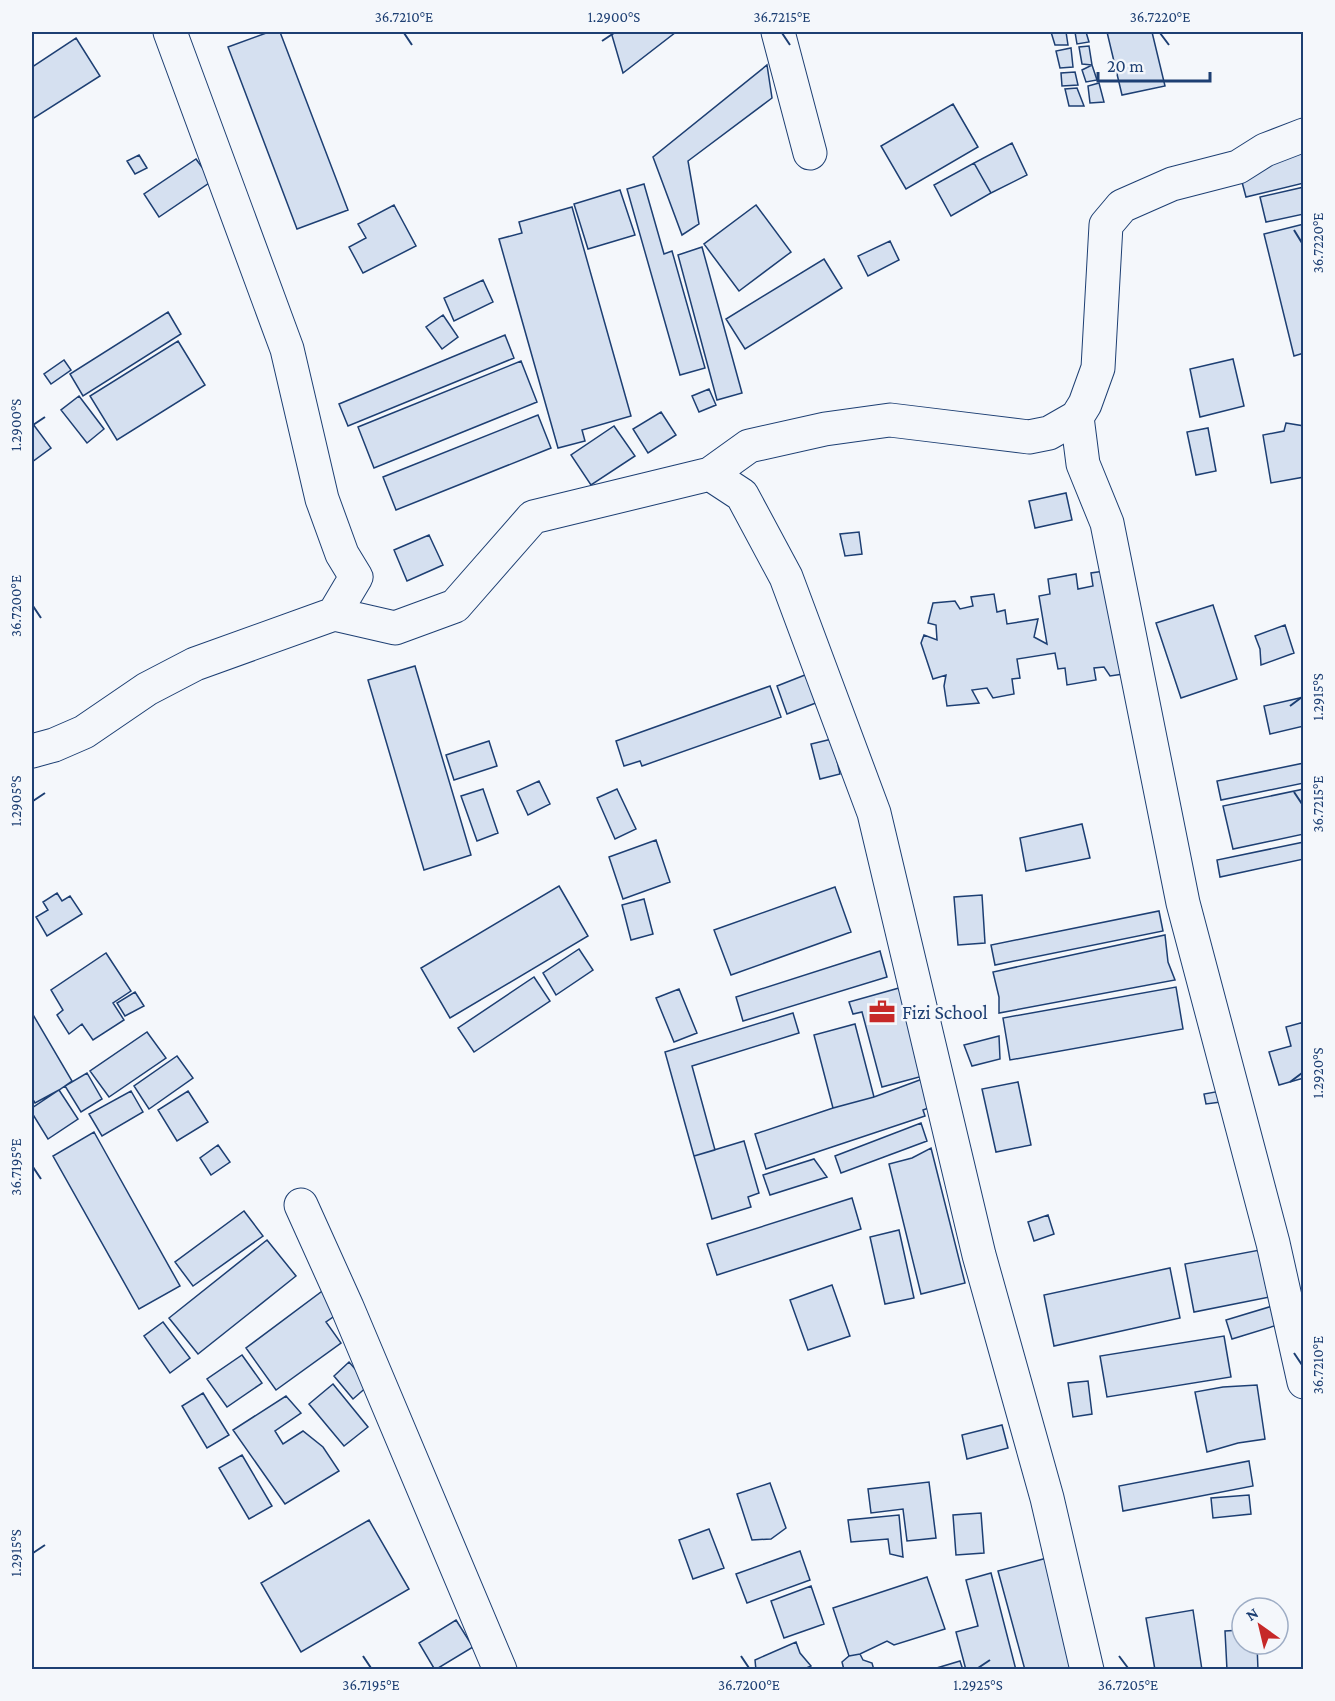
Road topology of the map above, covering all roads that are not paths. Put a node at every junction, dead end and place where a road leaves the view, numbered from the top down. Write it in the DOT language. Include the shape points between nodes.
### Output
graph roads {
  1 [pos="170,32"];
  2 [pos="778,32"];
  3 [pos="1304,135"];
  4 [pos="810,153"];
  5 [pos="1077,417"];
  6 [pos="710,474"];
  7 [pos="334,614"];
  8 [pos="32,751"];
  9 [pos="301,1205"];
  10 [pos="1304,1382"];
  11 [pos="500,1670"];
  12 [pos="1087,1670"];
  1 -- 7 [label="street" via="287,349 322,499 342,554 356,577"];
  2 -- 4 [label="street"];
  3 -- 5 [label="street" via="1265,150 1238,167 1172,184 1122,206 1106,225 1098,368"];
  5 -- 6 [label="street" via="1049,433 1029,437 890,420 825,429 749,446"];
  5 -- 10 [label="street" via="1083,465 1107,523 1183,903 1273,1243"];
  6 -- 7 [label="street" via="533,517 455,606 415,621 395,628"];
  6 -- 12 [label="street" via="742,495 786,577 874,813 979,1255 1047,1498"];
  7 -- 8 [label="street" via="195,664 147,689 84,732"];
  9 -- 11 [label="street"];
}
